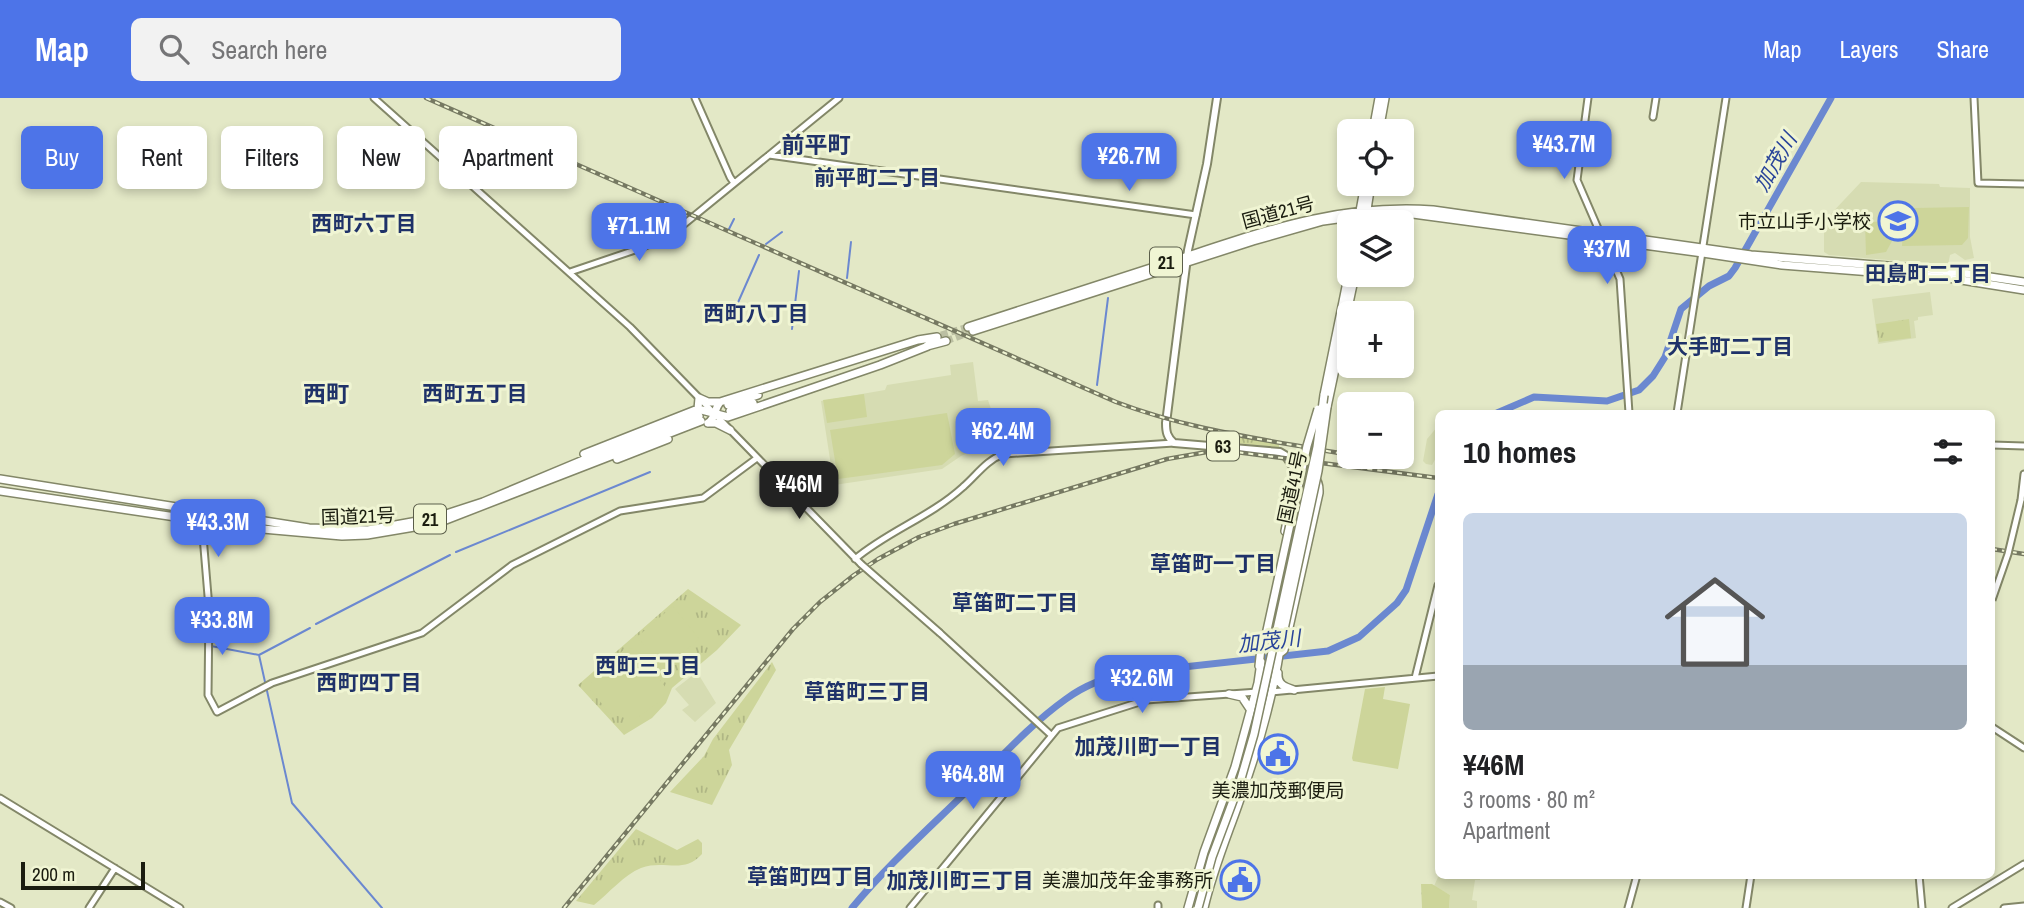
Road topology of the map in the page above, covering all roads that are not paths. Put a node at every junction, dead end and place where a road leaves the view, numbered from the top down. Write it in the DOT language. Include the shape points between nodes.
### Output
graph roads {
  1 [pos="374,98"];
  2 [pos="695,98"];
  3 [pos="839,98"];
  4 [pos="1217,98"];
  5 [pos="1379,98"];
  6 [pos="1385,98"];
  7 [pos="1587,98"];
  8 [pos="1656,98"];
  9 [pos="1726,98"];
  10 [pos="1974,98"];
  11 [pos="1653,117"];
  12 [pos="1375,119"];
  13 [pos="1382,119"];
  14 [pos="769,155"];
  15 [pos="734,183"];
  16 [pos="2024,184"];
  17 [pos="1414,212"];
  18 [pos="1414,214"];
  19 [pos="1196,215"];
  20 [pos="1337,220"];
  21 [pos="1599,233"];
  22 [pos="1605,241"];
  23 [pos="1703,250"];
  24 [pos="1749,258"];
  25 [pos="1187,260"];
  26 [pos="570,272"];
  27 [pos="2024,282"];
  28 [pos="1346,287"];
  29 [pos="1352,287"];
  30 [pos="2024,290"];
  31 [pos="971,329"];
  32 [pos="1335,355"];
  33 [pos="1324,395"];
  34 [pos="699,398"];
  35 [pos="1327,407"];
  36 [pos="727,408"];
  37 [pos="1629,410"];
  38 [pos="1678,410"];
  39 [pos="715,414"];
  40 [pos="701,417"];
  41 [pos="730,430"];
  42 [pos="1174,443"];
  43 [pos="1995,445"];
  44 [pos="2024,446"];
  45 [pos="757,458"];
  46 [pos="1295,470"];
  47 [pos="2024,474"];
  48 [pos="0,479"];
  49 [pos="0,491"];
  50 [pos="201,516"];
  51 [pos="858,561"];
  52 [pos="1995,591"];
  53 [pos="1435,597"];
  54 [pos="1261,654"];
  55 [pos="1278,657"];
  56 [pos="1435,676"];
  57 [pos="1415,678"];
  58 [pos="1294,690"];
  59 [pos="1255,692"];
  60 [pos="1271,692"];
  61 [pos="1229,694"];
  62 [pos="1250,710"];
  63 [pos="1995,729"];
  64 [pos="1051,735"];
  65 [pos="1241,744"];
  66 [pos="2024,748"];
  67 [pos="0,798"];
  68 [pos="2021,865"];
  69 [pos="115,868"];
  70 [pos="1636,879"];
  71 [pos="1750,879"];
  72 [pos="1919,879"];
  73 [pos="0,902"];
  74 [pos="2024,906"];
  75 [pos="11,908"];
  76 [pos="89,908"];
  77 [pos="180,908"];
  78 [pos="911,908"];
  79 [pos="1188,908"];
  80 [pos="1201,908"];
  81 [pos="1628,908"];
  82 [pos="1746,908"];
  83 [pos="1922,908"];
  84 [pos="1952,908"];
  85 [pos="2004,908"];
  1 -- 26 [label="street"];
  2 -- 15 [label="street"];
  3 -- 14 [label="street"];
  4 -- 19 [label="main road"];
  5 -- 12 [label="highway"];
  6 -- 13 [label="highway"];
  7 -- 21 [label="street" via="1577,180"];
  8 -- 11 [label="street"];
  9 -- 23 [label="street"];
  10 -- 16 [label="street" via="1978,183"];
  14 -- 15 [label="street"];
  14 -- 19 [label="street"];
  15 -- 26 [label="street" via="672,234"];
  17 -- 21 [label="highway, 国道21号 / 21" via="1433,210"];
  18 -- 22 [label="highway, 国道21号 / 21"];
  19 -- 25 [label="main road"];
  20 -- 25 [label="highway, 国道21号 / 21"];
  21 -- 22 [label="street"];
  21 -- 23 [label="highway, 国道21号 / 21"];
  22 -- 23 [label="highway, 国道21号 / 21"];
  22 -- 37 [label="street" via="1620,279"];
  23 -- 24 [label="highway, 国道21号 / 21"];
  23 -- 38 [label="street"];
  24 -- 27 [label="highway, 国道21号 / 21" via="1950,271"];
  24 -- 30 [label="highway, 国道21号 / 21"];
  25 -- 31 [label="highway, 国道21号 / 21"];
  25 -- 42 [label="main road" via="1166,423 1168,438"];
  26 -- 34 [label="street"];
  28 -- 32 [label="highway, 国道41号"];
  29 -- 32 [label="highway, 国道41号"];
  32 -- 33 [label="highway, 国道41号"];
  32 -- 35 [label="highway, 国道41号"];
  33 -- 54 [label="highway, bridge" via="1307,446"];
  33 -- 80 [label="highway, 国道41号, bridge" via="1317,447 1254,734 1208,870"];
  34 -- 36 [label="highway"];
  34 -- 39 [label="street"];
  34 -- 40 [label="highway"];
  35 -- 55 [label="highway, bridge"];
  35 -- 80 [label="highway, 国道41号, bridge" via="1255,739"];
  36 -- 36 [label="highway" via="918,340 941,338 880,365"];
  36 -- 39 [label="highway"];
  36 -- 39 [label="highway" via="716,406"];
  36 -- 41 [label="highway"];
  39 -- 40 [label="highway" via="714,418"];
  39 -- 40 [label="highway" via="708,409"];
  39 -- 41 [label="street"];
  40 -- 41 [label="highway"];
  40 -- 50 [label="highway, 国道21号 / 21" via="434,518 368,530"];
  40 -- 50 [label="highway, 国道21号 / 21" via="584,472 438,523 367,535 308,534"];
  41 -- 45 [label="street"];
  42 -- 46 [label="main road, 63" via="1273,450 1285,455"];
  42 -- 51 [label="street" via="1004,454 989,461 938,508"];
  43 -- 44 [label="street"];
  45 -- 50 [label="street" via="703,498 620,511 512,565 422,634 266,686 216,712 210,701 209,608"];
  45 -- 51 [label="street"];
  46 -- 54 [label="highway"];
  46 -- 55 [label="highway" via="1315,477 1319,493 1284,650"];
  47 -- 52 [label="street, bridge" via="2008,554"];
  48 -- 50 [label="highway, 国道21号 / 21"];
  49 -- 50 [label="highway, 国道21号 / 21"];
  51 -- 64 [label="street, bridge"];
  53 -- 57 [label="street"];
  54 -- 59 [label="highway"];
  55 -- 58 [label="highway" via="1280,682"];
  55 -- 59 [label="highway" via="1263,689"];
  55 -- 60 [label="highway"];
  56 -- 57 [label="street"];
  57 -- 58 [label="street"];
  58 -- 60 [label="street"];
  59 -- 60 [label="street"];
  59 -- 61 [label="street"];
  59 -- 62 [label="highway"];
  60 -- 65 [label="highway" via="1260,701"];
  60 -- 80 [label="highway" via="1248,775"];
  61 -- 62 [label="highway" via="1242,697"];
  61 -- 64 [label="street" via="1146,700 1058,727"];
  62 -- 65 [label="highway"];
  63 -- 66 [label="street"];
  64 -- 78 [label="street"];
  65 -- 79 [label="highway"];
  67 -- 69 [label="street"];
  68 -- 84 [label="street"];
  69 -- 76 [label="street"];
  69 -- 77 [label="street"];
  70 -- 81 [label="street"];
  71 -- 82 [label="street"];
  72 -- 83 [label="street"];
  73 -- 75 [label="street"];
  74 -- 85 [label="street"];
}
